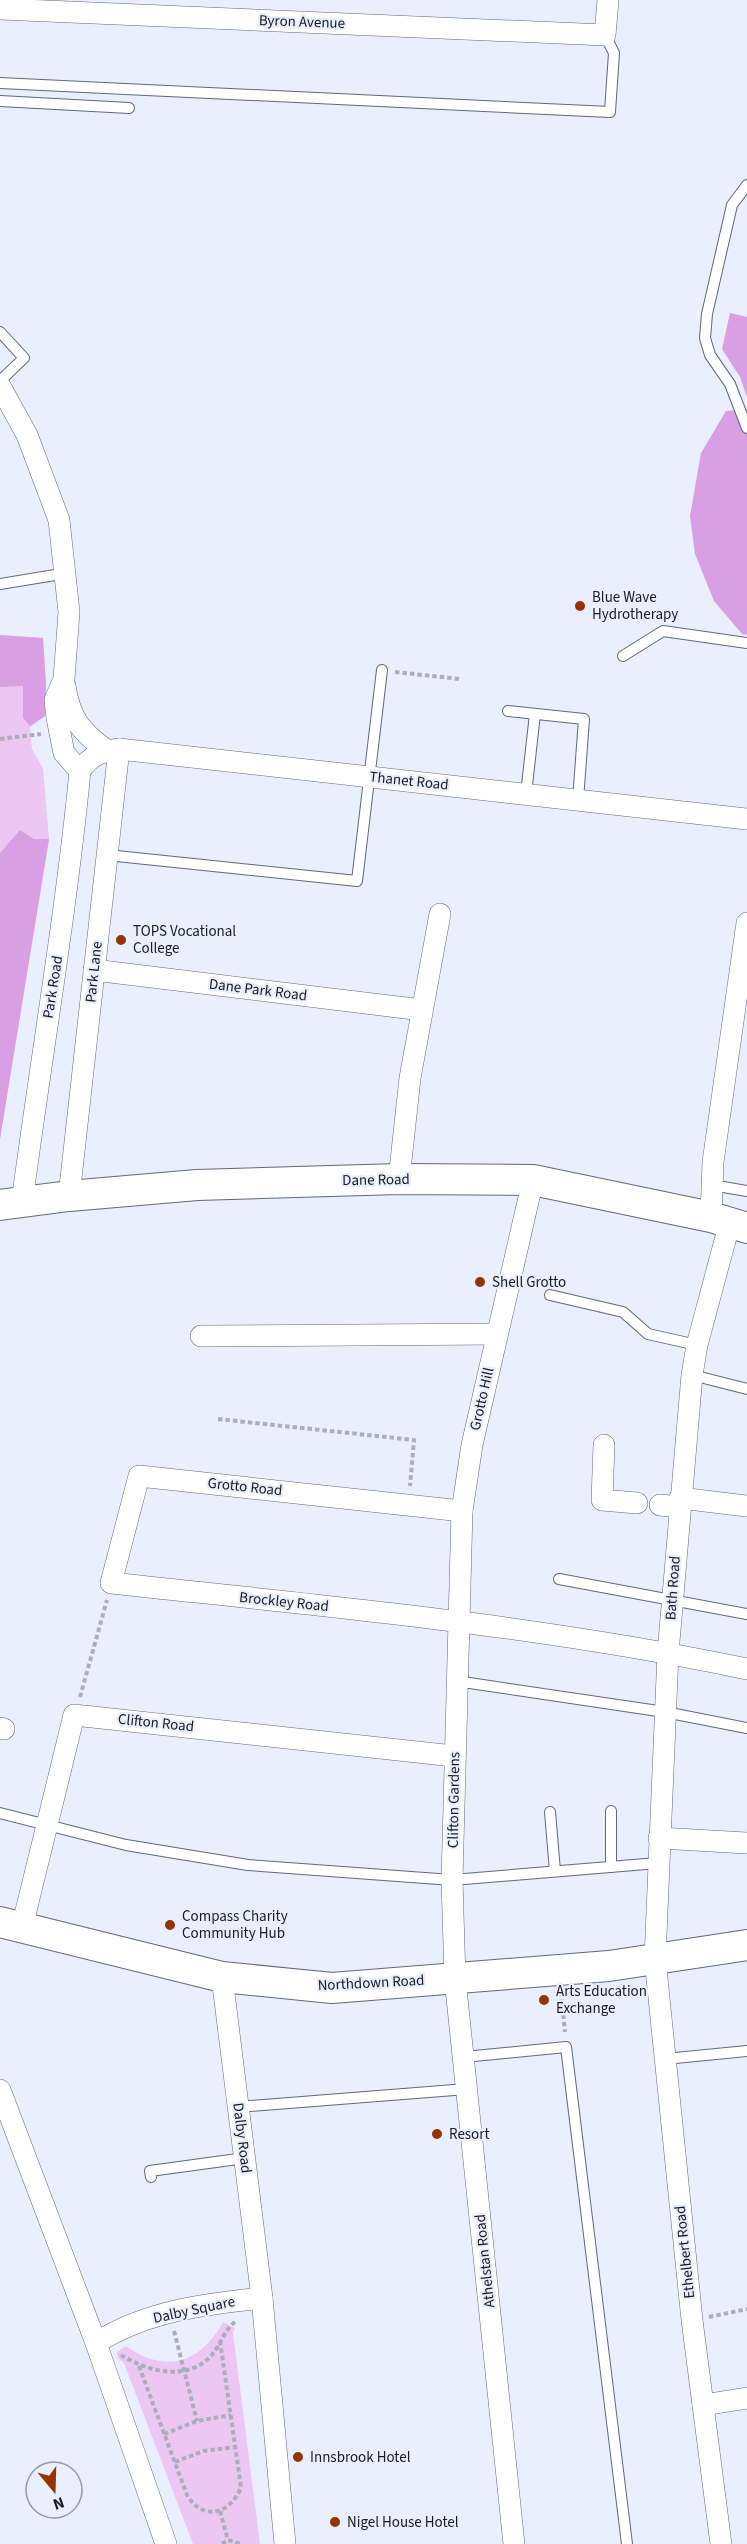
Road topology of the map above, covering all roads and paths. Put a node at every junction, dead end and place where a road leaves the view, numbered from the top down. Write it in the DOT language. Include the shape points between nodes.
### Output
graph roads {
  1 [pos="608,0"];
  2 [pos="0,9"];
  3 [pos="604,35"];
  4 [pos="0,83"];
  5 [pos="0,101"];
  6 [pos="129,108"];
  7 [pos="747,185"];
  8 [pos="0,332"];
  9 [pos="0,381"];
  10 [pos="0,386"];
  11 [pos="747,428"];
  12 [pos="67,573"];
  13 [pos="0,584"];
  14 [pos="747,643"];
  15 [pos="623,656"];
  16 [pos="382,670"];
  17 [pos="64,679"];
  18 [pos="460,679"];
  19 [pos="508,711"];
  20 [pos="535,714"];
  21 [pos="58,732"];
  22 [pos="0,740"];
  23 [pos="112,750"];
  24 [pos="80,771"];
  25 [pos="370,777"];
  26 [pos="526,794"];
  27 [pos="578,800"];
  28 [pos="747,819"];
  29 [pos="107,855"];
  30 [pos="440,914"];
  31 [pos="747,923"];
  32 [pos="94,970"];
  33 [pos="422,1010"];
  34 [pos="399,1179"];
  35 [pos="533,1180"];
  36 [pos="712,1185"];
  37 [pos="747,1191"];
  38 [pos="69,1196"];
  39 [pos="11,1203"];
  40 [pos="729,1222"];
  41 [pos="550,1294"];
  42 [pos="497,1334"];
  43 [pos="201,1336"];
  44 [pos="697,1345"];
  45 [pos="692,1375"];
  46 [pos="747,1389"];
  47 [pos="218,1419"];
  48 [pos="604,1445"];
  49 [pos="637,1503"];
  50 [pos="408,1504"];
  51 [pos="673,1504"];
  52 [pos="747,1506"];
  53 [pos="462,1511"];
  54 [pos="559,1579"];
  55 [pos="111,1583"];
  56 [pos="672,1600"];
  57 [pos="747,1614"];
  58 [pos="457,1622"];
  59 [pos="668,1653"];
  60 [pos="747,1670"];
  61 [pos="456,1680"];
  62 [pos="665,1712"];
  63 [pos="74,1715"];
  64 [pos="747,1728"];
  65 [pos="454,1756"];
  66 [pos="611,1811"];
  67 [pos="550,1812"];
  68 [pos="0,1813"];
  69 [pos="48,1824"];
  70 [pos="659,1838"];
  71 [pos="747,1843"];
  72 [pos="658,1863"];
  73 [pos="611,1867"];
  74 [pos="555,1871"];
  75 [pos="452,1880"];
  76 [pos="11,1924"];
  77 [pos="747,1945"];
  78 [pos="655,1959"];
  79 [pos="559,1970"];
  80 [pos="222,1977"];
  81 [pos="455,1978"];
  82 [pos="567,2047"];
  83 [pos="747,2051"];
  84 [pos="464,2057"];
  85 [pos="665,2060"];
  86 [pos="467,2089"];
  87 [pos="0,2090"];
  88 [pos="238,2107"];
  89 [pos="244,2157"];
  90 [pos="151,2177"];
  91 [pos="262,2298"];
  92 [pos="747,2310"];
  93 [pos="169,2312"];
  94 [pos="692,2320"];
  95 [pos="220,2341"];
  96 [pos="96,2343"];
  97 [pos="139,2366"];
  98 [pos="184,2370"];
  99 [pos="747,2398"];
  100 [pos="703,2405"];
  101 [pos="231,2415"];
  102 [pos="197,2421"];
  103 [pos="164,2434"];
  104 [pos="236,2447"];
  105 [pos="175,2462"];
  106 [pos="220,2511"];
  107 [pos="228,2540"];
  108 [pos="166,2544"];
  109 [pos="222,2544"];
  110 [pos="241,2544"];
  111 [pos="285,2544"];
  112 [pos="514,2544"];
  113 [pos="627,2544"];
  114 [pos="721,2544"];
  1 -- 3 [label="street"];
  2 -- 3 [label="street, Byron Avenue"];
  3 -- 4 [label="lane" via="614,52 610,112"];
  5 -- 6 [label="lane"];
  7 -- 11 [label="lane" via="732,205 706,314 705,338 710,354 730,384"];
  8 -- 9 [label="lane" via="24,358"];
  10 -- 12 [label="street" via="27,435 59,520"];
  12 -- 13 [label="lane"];
  12 -- 17 [label="street" via="69,612"];
  14 -- 15 [label="lane" via="663,631"];
  16 -- 18 [label="path"];
  16 -- 25 [label="lane"];
  17 -- 21 [label="street" via="55,700"];
  17 -- 23 [label="street" via="68,708 79,727"];
  19 -- 20 [label="lane"];
  20 -- 26 [label="lane"];
  20 -- 27 [label="lane" via="584,719"];
  21 -- 22 [label="path"];
  21 -- 24 [label="street" via="64,753"];
  23 -- 24 [label="street" via="88,759"];
  23 -- 25 [label="street, Thanet Road"];
  23 -- 29 [label="street, Park Lane"];
  24 -- 39 [label="street, Park Road" via="62,926 28,1145"];
  25 -- 26 [label="street, Thanet Road"];
  25 -- 29 [label="lane" via="357,881"];
  26 -- 27 [label="street, Thanet Road"];
  27 -- 28 [label="street, Thanet Road"];
  29 -- 32 [label="street, Park Lane"];
  30 -- 33 [label="street"];
  31 -- 36 [label="street, Bath Road"];
  32 -- 33 [label="street, Dane Park Road"];
  32 -- 38 [label="street, Park Lane"];
  33 -- 34 [label="street"];
  34 -- 35 [label="main road, Dane Road"];
  34 -- 38 [label="main road, Dane Road" via="197,1185"];
  35 -- 40 [label="main road, Dane Road"];
  35 -- 42 [label="street, Grotto Hill"];
  36 -- 37 [label="lane"];
  36 -- 40 [label="street, Bath Road"];
  38 -- 39 [label="main road, Dane Road"];
  40 -- 44 [label="street, Bath Road"];
  41 -- 44 [label="lane" via="623,1312 648,1334"];
  42 -- 43 [label="street"];
  42 -- 53 [label="street, Grotto Hill"];
  44 -- 45 [label="street, Bath Road"];
  45 -- 46 [label="lane"];
  45 -- 51 [label="street, Bath Road"];
  47 -- 50 [label="path" via="414,1440"];
  48 -- 49 [label="street" via="602,1500"];
  50 -- 53 [label="street, Grotto Road"];
  50 -- 55 [label="street, Grotto Road" via="139,1476"];
  51 -- 52 [label="street"];
  51 -- 56 [label="street, Bath Road"];
  53 -- 58 [label="street, Grotto Hill"];
  54 -- 56 [label="lane"];
  55 -- 58 [label="street, Brockley Road"];
  55 -- 63 [label="path"];
  56 -- 57 [label="lane"];
  56 -- 59 [label="street, Bath Road"];
  58 -- 59 [label="street, Brockley Road"];
  58 -- 61 [label="street, Clifton Gardens"];
  59 -- 60 [label="street, Brockley Road"];
  59 -- 62 [label="street, Bath Road"];
  61 -- 62 [label="lane"];
  61 -- 65 [label="street, Clifton Gardens"];
  62 -- 64 [label="lane"];
  62 -- 70 [label="street, Bath Road"];
  63 -- 65 [label="street, Clifton Road"];
  63 -- 69 [label="street"];
  65 -- 75 [label="street, Clifton Gardens"];
  66 -- 73 [label="lane"];
  67 -- 74 [label="lane"];
  68 -- 69 [label="lane"];
  69 -- 75 [label="lane" via="126,1845 248,1865"];
  69 -- 76 [label="street"];
  70 -- 71 [label="street"];
  70 -- 72 [label="street, Bath Road"];
  72 -- 73 [label="lane"];
  72 -- 78 [label="street, Bath Road"];
  73 -- 74 [label="lane"];
  74 -- 75 [label="lane"];
  75 -- 81 [label="street, Clifton Gardens"];
  76 -- 80 [label="main road, Northdown Road"];
  77 -- 78 [label="main road, Northdown Road"];
  78 -- 79 [label="main road, Northdown Road"];
  78 -- 85 [label="street, Ethelbert Road"];
  79 -- 81 [label="main road, Northdown Road"];
  79 -- 82 [label="path"];
  80 -- 81 [label="main road, Northdown Road" via="332,1988"];
  80 -- 88 [label="street, Dalby Road"];
  81 -- 84 [label="street, Athelstan Road"];
  82 -- 84 [label="lane"];
  82 -- 113 [label="lane"];
  83 -- 85 [label="lane"];
  84 -- 86 [label="street, Athelstan Road"];
  85 -- 94 [label="street, Ethelbert Road"];
  86 -- 88 [label="lane"];
  86 -- 112 [label="street, Athelstan Road"];
  87 -- 96 [label="street"];
  88 -- 89 [label="street, Dalby Road"];
  89 -- 90 [label="lane" via="150,2171"];
  89 -- 91 [label="street, Dalby Road"];
  91 -- 93 [label="street, Dalby Square"];
  91 -- 95 [label="path" via="229,2326"];
  91 -- 111 [label="street"];
  92 -- 94 [label="path"];
  93 -- 96 [label="street, Dalby Square" via="117,2329"];
  93 -- 98 [label="path"];
  94 -- 100 [label="street, Ethelbert Road"];
  95 -- 98 [label="path" via="211,2356"];
  95 -- 101 [label="path"];
  96 -- 97 [label="path"];
  96 -- 108 [label="street"];
  97 -- 98 [label="path" via="165,2372"];
  97 -- 103 [label="path"];
  98 -- 102 [label="path"];
  99 -- 100 [label="street"];
  100 -- 114 [label="street, Ethelbert Road"];
  101 -- 102 [label="path"];
  101 -- 104 [label="path"];
  102 -- 103 [label="path"];
  103 -- 105 [label="path"];
  104 -- 105 [label="path" via="203,2451"];
  104 -- 106 [label="path" via="241,2487 230,2506"];
  105 -- 106 [label="path" via="192,2504"];
  106 -- 107 [label="path"];
  107 -- 109 [label="path"];
  107 -- 110 [label="path"];
}
